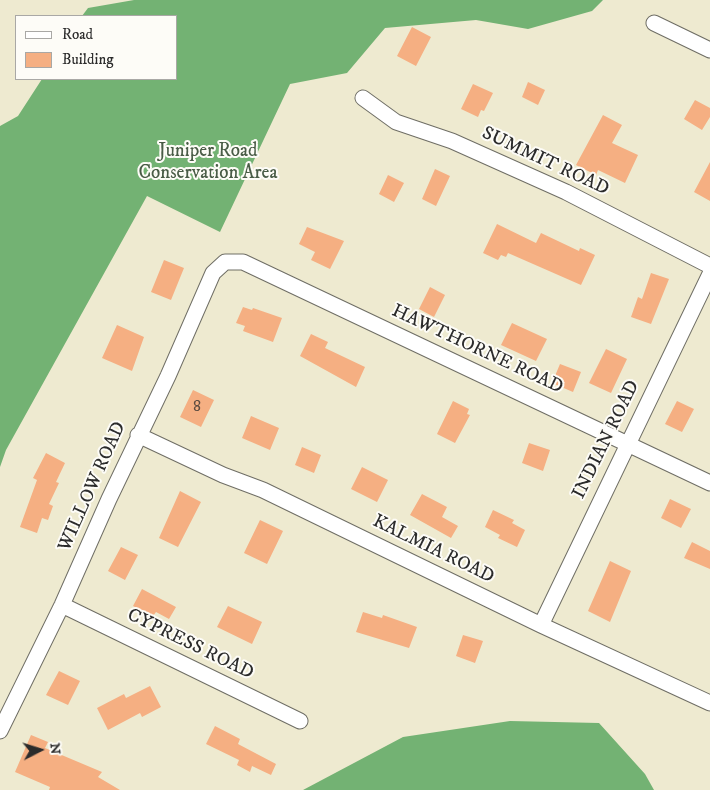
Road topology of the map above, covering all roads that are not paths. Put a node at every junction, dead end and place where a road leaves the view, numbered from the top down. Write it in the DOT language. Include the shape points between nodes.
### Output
graph roads {
  1 [pos="654,23"];
  2 [pos="710,50"];
  3 [pos="362,98"];
  4 [pos="225,262"];
  5 [pos="710,266"];
  6 [pos="710,274"];
  7 [pos="138,435"];
  8 [pos="628,442"];
  9 [pos="710,482"];
  10 [pos="62,605"];
  11 [pos="541,625"];
  12 [pos="710,703"];
  13 [pos="300,721"];
  14 [pos="0,731"];
  1 -- 2 [label="street"];
  3 -- 5 [label="street, SUMMIT ROAD" via="401,125 452,141 557,188"];
  4 -- 7 [label="street, WILLOW ROAD" via="213,273"];
  4 -- 8 [label="street, HAWTHORNE ROAD" via="242,262"];
  6 -- 8 [label="street, INDIAN ROAD"];
  7 -- 10 [label="street, WILLOW ROAD"];
  7 -- 11 [label="street, KALMIA ROAD" via="271,494"];
  8 -- 9 [label="street, HAWTHORNE ROAD"];
  8 -- 11 [label="street, INDIAN ROAD"];
  10 -- 13 [label="street, CYPRESS ROAD"];
  10 -- 14 [label="street, WILLOW ROAD"];
  11 -- 12 [label="street, KALMIA ROAD"];
}
